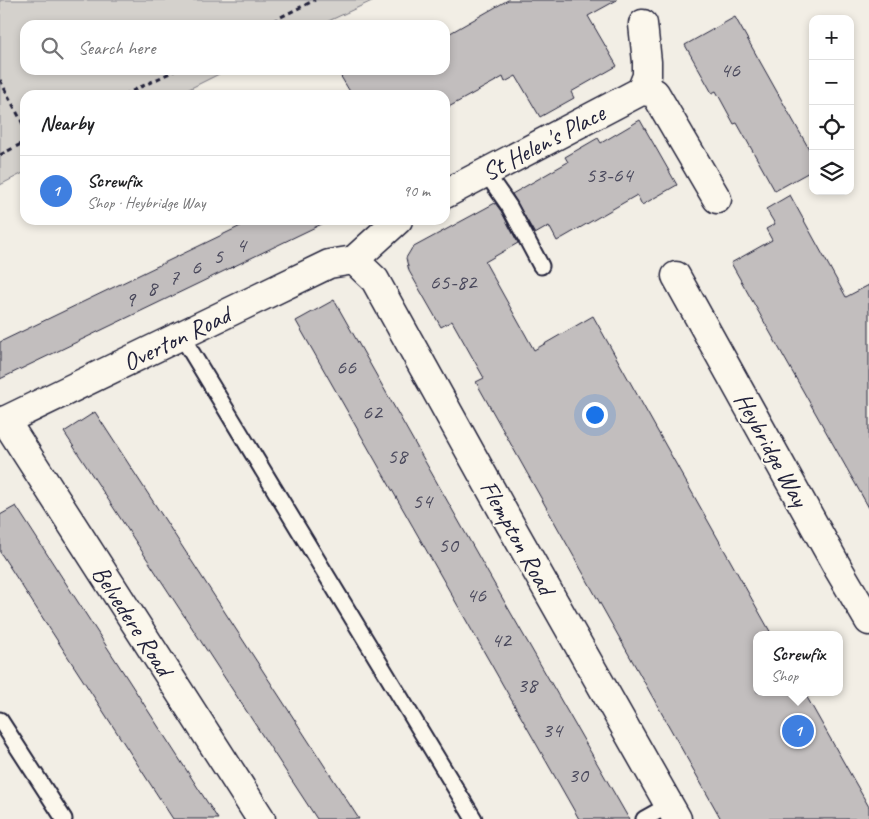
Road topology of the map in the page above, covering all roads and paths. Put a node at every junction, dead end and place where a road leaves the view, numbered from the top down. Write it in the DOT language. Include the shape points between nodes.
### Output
graph roads {
  1 [pos="315,0"];
  2 [pos="275,20"];
  3 [pos="643,24"];
  4 [pos="166,75"];
  5 [pos="0,80"];
  6 [pos="134,90"];
  7 [pos="641,91"];
  8 [pos="20,118"];
  9 [pos="20,145"];
  10 [pos="0,155"];
  11 [pos="486,173"];
  12 [pos="450,191"];
  13 [pos="717,199"];
  14 [pos="392,225"];
  15 [pos="354,260"];
  16 [pos="542,266"];
  17 [pos="676,276"];
  18 [pos="181,335"];
  19 [pos="2,421"];
  20 [pos="869,621"];
  21 [pos="0,720"];
  22 [pos="673,812"];
  23 [pos="64,819"];
  24 [pos="261,819"];
  25 [pos="474,819"];
  26 [pos="644,819"];
  1 -- 2 [label="path"];
  3 -- 7 [label="street" via="647,76"];
  4 -- 6 [label="path"];
  5 -- 8 [label="path"];
  7 -- 11 [label="street, St Helen's Place"];
  7 -- 13 [label="street" via="655,93"];
  9 -- 10 [label="path"];
  11 -- 12 [label="street, St Helen's Place"];
  11 -- 16 [label="lane" via="509,206"];
  14 -- 15 [label="street"];
  15 -- 18 [label="street, Overton Road" via="329,264"];
  15 -- 22 [label="street, Flempton Road" via="375,280"];
  17 -- 20 [label="street, Heybridge Way"];
  18 -- 19 [label="street, Overton Road"];
  18 -- 25 [label="lane"];
  19 -- 24 [label="street, Belvedere Road"];
  21 -- 23 [label="lane"];
  22 -- 26 [label="lane"];
}
